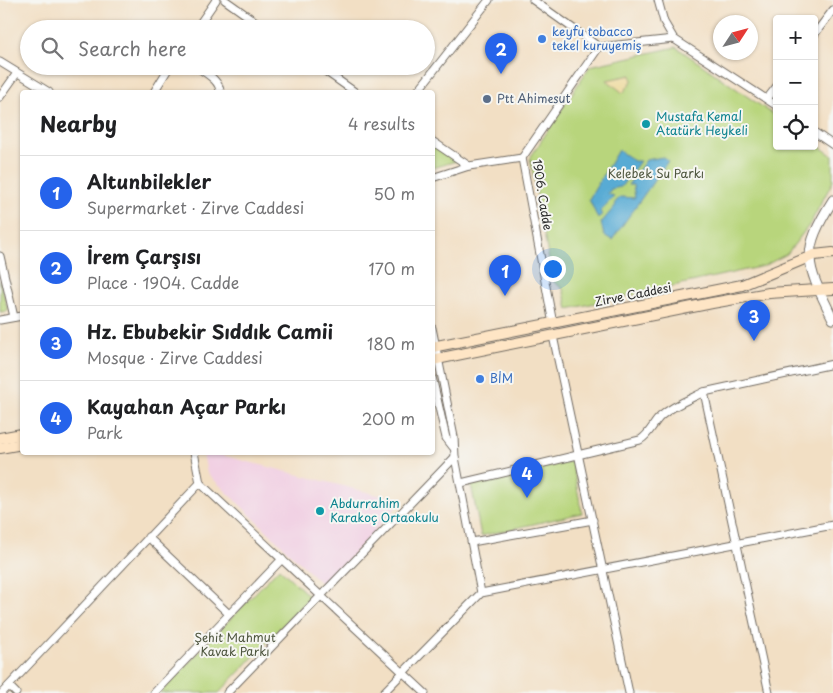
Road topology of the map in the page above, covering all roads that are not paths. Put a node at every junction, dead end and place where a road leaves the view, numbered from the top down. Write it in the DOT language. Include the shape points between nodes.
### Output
graph roads {
  1 [pos="216,0"];
  2 [pos="225,0"];
  3 [pos="489,0"];
  4 [pos="533,0"];
  5 [pos="658,0"];
  6 [pos="833,10"];
  7 [pos="202,20"];
  8 [pos="253,20"];
  9 [pos="818,31"];
  10 [pos="674,39"];
  11 [pos="599,47"];
  12 [pos="0,62"];
  13 [pos="435,69"];
  14 [pos="17,73"];
  15 [pos="20,75"];
  16 [pos="20,75"];
  17 [pos="164,75"];
  18 [pos="208,75"];
  19 [pos="331,75"];
  20 [pos="430,75"];
  21 [pos="46,90"];
  22 [pos="155,90"];
  23 [pos="220,90"];
  24 [pos="352,90"];
  25 [pos="419,90"];
  26 [pos="773,91"];
  27 [pos="0,97"];
  28 [pos="767,99"];
  29 [pos="776,105"];
  30 [pos="818,135"];
  31 [pos="435,143"];
  32 [pos="833,145"];
  33 [pos="522,158"];
  34 [pos="469,166"];
  35 [pos="435,177"];
  36 [pos="833,200"];
  37 [pos="833,253"];
  38 [pos="0,256"];
  39 [pos="808,257"];
  40 [pos="833,288"];
  41 [pos="818,290"];
  42 [pos="20,316"];
  43 [pos="14,317"];
  44 [pos="833,319"];
  45 [pos="0,320"];
  46 [pos="553,324"];
  47 [pos="554,336"];
  48 [pos="435,347"];
  49 [pos="436,360"];
  50 [pos="833,364"];
  51 [pos="435,390"];
  52 [pos="704,392"];
  53 [pos="20,434"];
  54 [pos="0,438"];
  55 [pos="20,444"];
  56 [pos="453,446"];
  57 [pos="0,448"];
  58 [pos="195,455"];
  59 [pos="579,455"];
  60 [pos="455,457"];
  61 [pos="200,483"];
  62 [pos="461,483"];
  63 [pos="593,520"];
  64 [pos="833,525"];
  65 [pos="148,537"];
  66 [pos="472,542"];
  67 [pos="737,545"];
  68 [pos="282,560"];
  69 [pos="603,571"];
  70 [pos="481,593"];
  71 [pos="321,595"];
  72 [pos="229,614"];
  73 [pos="403,672"];
  74 [pos="9,686"];
  75 [pos="2,693"];
  76 [pos="16,693"];
  77 [pos="154,693"];
  78 [pos="227,693"];
  79 [pos="383,693"];
  80 [pos="425,693"];
  81 [pos="629,693"];
  82 [pos="769,693"];
  1 -- 7 [label="street"];
  2 -- 8 [label="street"];
  3 -- 13 [label="street"];
  4 -- 11 [label="street"];
  5 -- 10 [label="street" via="664,22"];
  6 -- 9 [label="street"];
  10 -- 11 [label="street"];
  10 -- 28 [label="street"];
  11 -- 33 [label="street, 1906. Cadde"];
  12 -- 14 [label="street"];
  14 -- 15 [label="street"];
  14 -- 27 [label="street"];
  16 -- 21 [label="street"];
  17 -- 22 [label="street"];
  18 -- 23 [label="street"];
  19 -- 24 [label="street"];
  20 -- 25 [label="street"];
  26 -- 28 [label="street"];
  28 -- 29 [label="street"];
  30 -- 32 [label="street"];
  31 -- 34 [label="street"];
  33 -- 34 [label="street"];
  33 -- 46 [label="street, 1906. Cadde"];
  34 -- 35 [label="street"];
  36 -- 39 [label="street" via="815,233"];
  37 -- 39 [label="main road, Zirve Caddesi"];
  38 -- 43 [label="street"];
  39 -- 41 [label="street"];
  39 -- 46 [label="main road, Zirve Caddesi" via="742,286"];
  40 -- 41 [label="main road, Zirve Caddesi"];
  41 -- 44 [label="street"];
  41 -- 47 [label="main road, Zirve Caddesi" via="712,303"];
  42 -- 43 [label="street"];
  43 -- 45 [label="street"];
  46 -- 48 [label="main road, Zirve Caddesi"];
  47 -- 49 [label="main road, Zirve Caddesi"];
  47 -- 59 [label="street"];
  48 -- 49 [label="street"];
  49 -- 56 [label="street" via="454,437"];
  50 -- 52 [label="street"];
  51 -- 56 [label="street" via="446,438"];
  52 -- 59 [label="street" via="665,413 640,440"];
  52 -- 67 [label="street"];
  53 -- 54 [label="main road"];
  55 -- 57 [label="main road"];
  56 -- 60 [label="street"];
  58 -- 61 [label="street"];
  59 -- 62 [label="street"];
  59 -- 63 [label="street"];
  60 -- 62 [label="street"];
  60 -- 71 [label="street"];
  61 -- 65 [label="street"];
  61 -- 68 [label="street"];
  62 -- 66 [label="street"];
  63 -- 66 [label="street"];
  63 -- 69 [label="street"];
  64 -- 67 [label="street"];
  65 -- 72 [label="street"];
  65 -- 74 [label="street"];
  66 -- 70 [label="street"];
  67 -- 69 [label="street"];
  67 -- 82 [label="street"];
  68 -- 71 [label="street"];
  68 -- 72 [label="street"];
  69 -- 70 [label="street"];
  69 -- 81 [label="street"];
  70 -- 73 [label="street"];
  71 -- 73 [label="street"];
  71 -- 78 [label="street"];
  72 -- 77 [label="street"];
  73 -- 79 [label="street"];
  73 -- 80 [label="street"];
  74 -- 75 [label="street"];
  74 -- 76 [label="street"];
}
